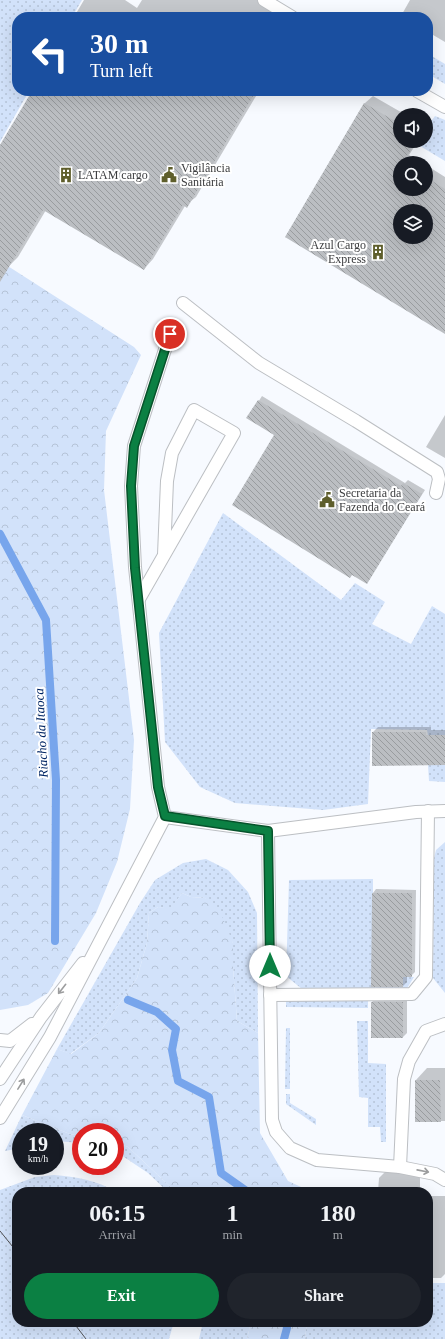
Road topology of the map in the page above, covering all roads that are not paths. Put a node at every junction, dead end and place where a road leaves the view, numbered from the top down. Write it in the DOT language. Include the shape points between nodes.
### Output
graph roads {
  1 [pos="264,0"];
  2 [pos="284,12"];
  3 [pos="426,96"];
  4 [pos="445,107"];
  5 [pos="183,303"];
  6 [pos="170,334"];
  7 [pos="436,493"];
  8 [pos="164,555"];
  9 [pos="138,599"];
  10 [pos="428,811"];
  11 [pos="445,811"];
  12 [pos="165,816"];
  13 [pos="268,831"];
  14 [pos="104,936"];
  15 [pos="270,995"];
  16 [pos="41,1017"];
  17 [pos="445,1024"];
  18 [pos="0,1040"];
  19 [pos="0,1079"];
  20 [pos="0,1118"];
  21 [pos="400,1167"];
  22 [pos="445,1180"];
  1 -- 2 [label="lane"];
  3 -- 4 [label="lane"];
  5 -- 7 [label="lane" via="259,363 437,472 439,479"];
  6 -- 9 [label="lane" via="134,446 131,486"];
  8 -- 8 [label="lane" via="234,433 194,410 172,453 167,481"];
  8 -- 9 [label="lane"];
  9 -- 12 [label="lane" via="158,787"];
  10 -- 11 [label="lane"];
  10 -- 13 [label="lane"];
  10 -- 15 [label="lane" via="426,977 412,994"];
  12 -- 13 [label="lane"];
  12 -- 14 [label="lane"];
  13 -- 15 [label="lane"];
  14 -- 16 [label="lane, one-way"];
  20 -- 14 [label="lane, one-way" via="50,1037"];
  15 -- 21 [label="lane" via="272,1120 276,1132 290,1148 317,1160"];
  16 -- 18 [label="lane" via="10,1041"];
  16 -- 19 [label="lane"];
  17 -- 21 [label="lane" via="426,1031 409,1061 404,1079"];
  21 -- 22 [label="lane, one-way" via="435,1174"];
}
